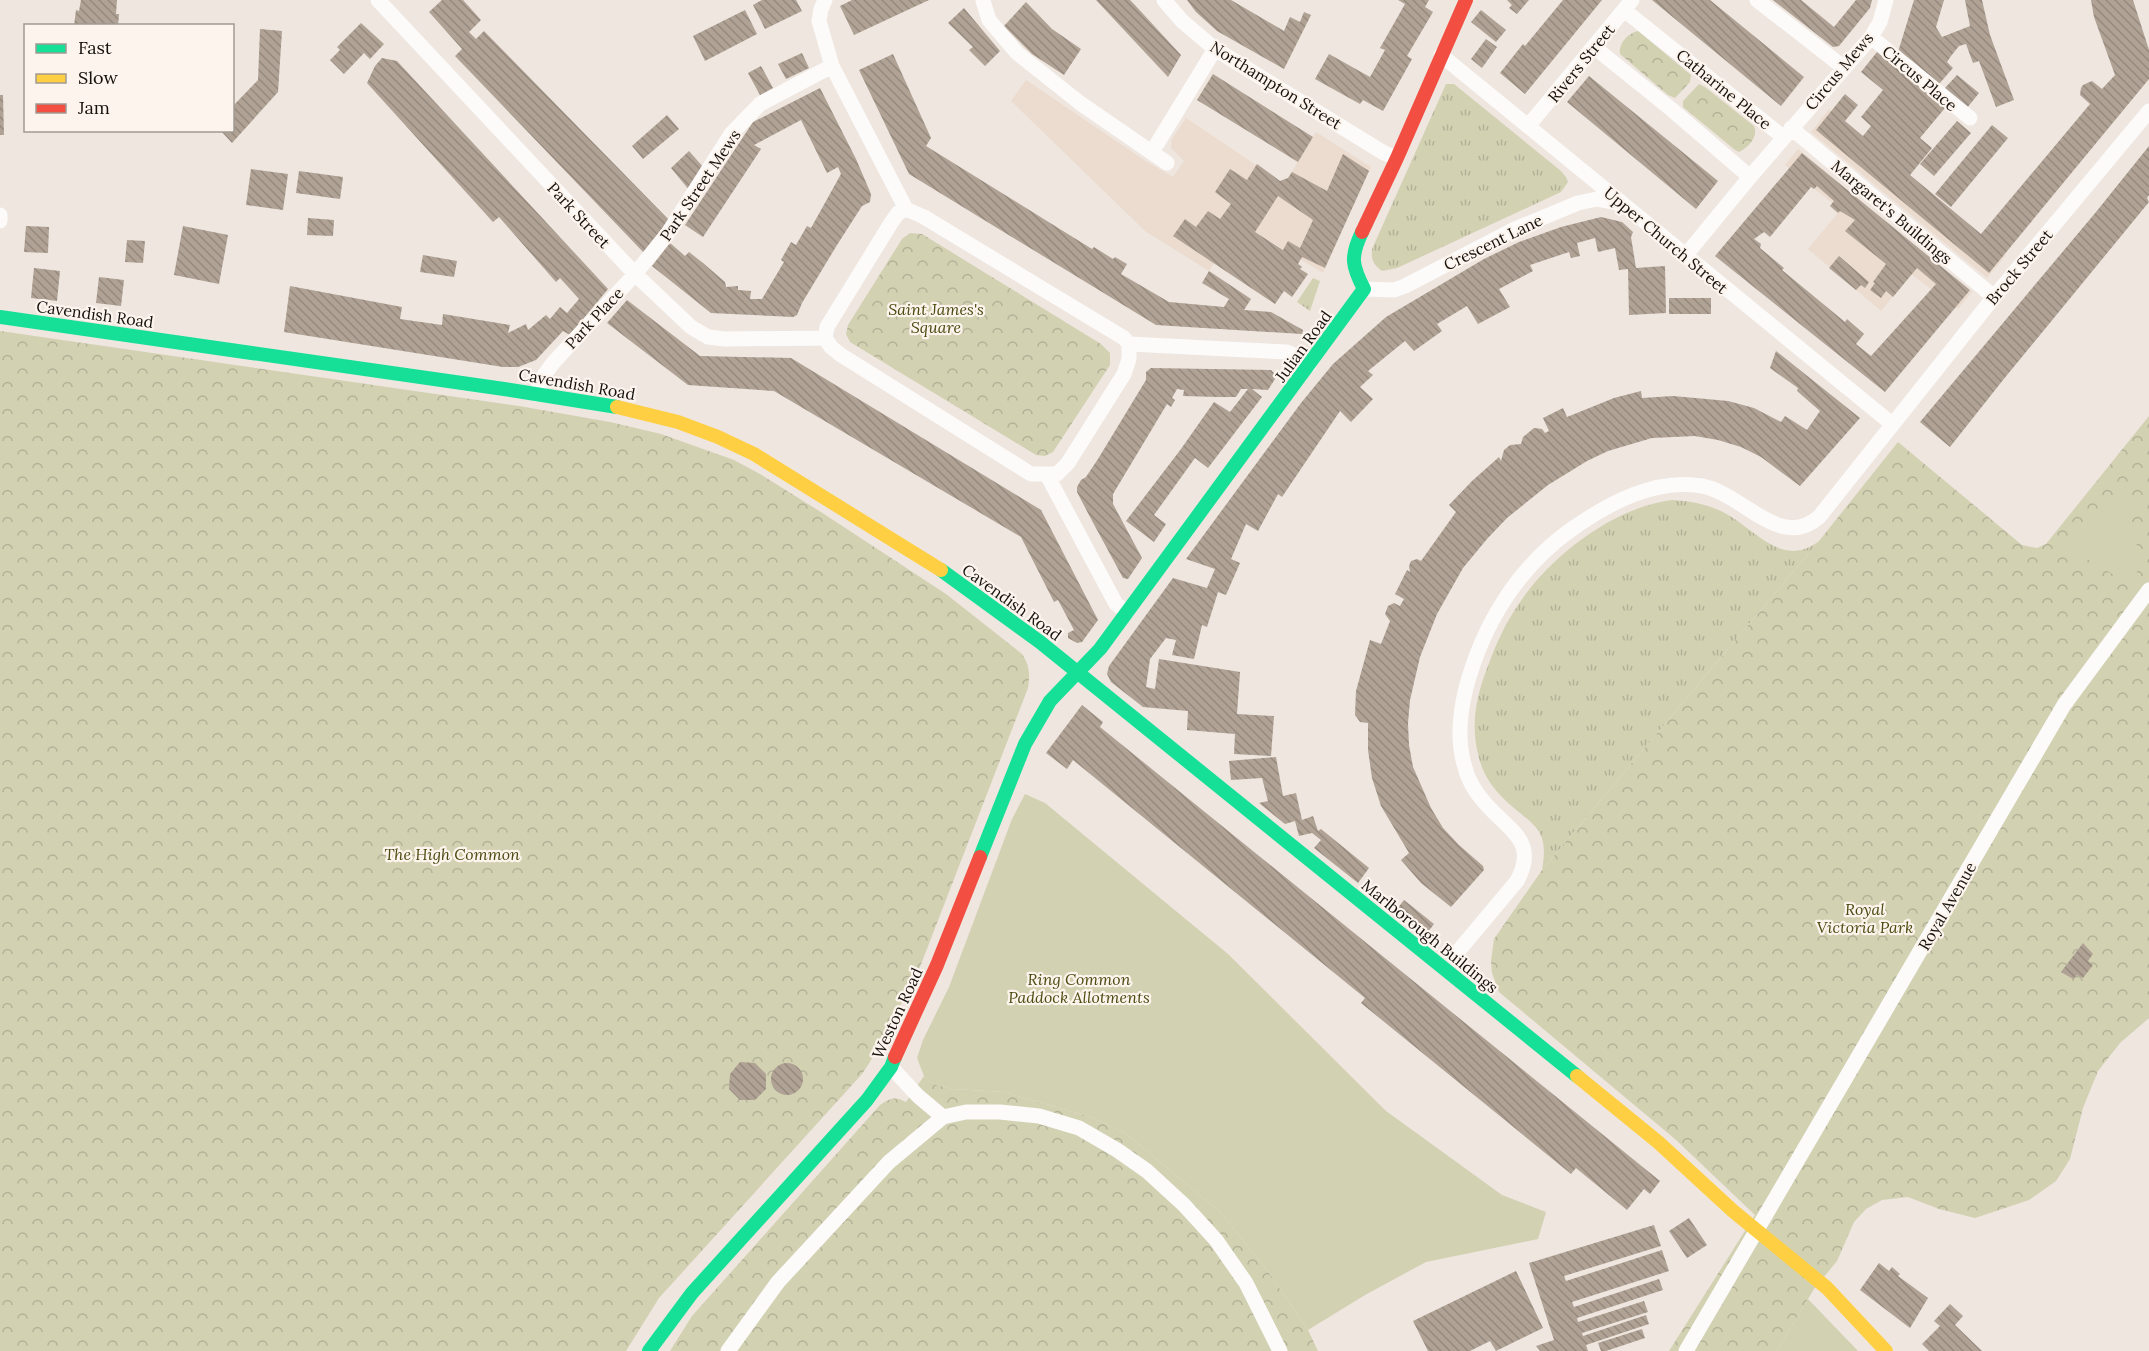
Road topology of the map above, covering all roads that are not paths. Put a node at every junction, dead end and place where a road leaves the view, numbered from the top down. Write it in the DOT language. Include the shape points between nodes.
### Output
graph roads {
  1 [pos="378,0"];
  2 [pos="825,0"];
  3 [pos="1164,0"];
  4 [pos="1466,0"];
  5 [pos="1758,0"];
  6 [pos="1886,0"];
  7 [pos="983,1"];
  8 [pos="1628,5"];
  9 [pos="1871,37"];
  10 [pos="1594,47"];
  11 [pos="1215,49"];
  12 [pos="1441,55"];
  13 [pos="831,66"];
  14 [pos="1843,67"];
  15 [pos="2149,111"];
  16 [pos="1970,118"];
  17 [pos="1529,125"];
  18 [pos="1787,133"];
  19 [pos="1152,152"];
  20 [pos="1397,158"];
  21 [pos="1167,163"];
  22 [pos="1750,177"];
  23 [pos="1624,205"];
  24 [pos="906,209"];
  25 [pos="0,215"];
  26 [pos="0,221"];
  27 [pos="1685,256"];
  28 [pos="635,274"];
  29 [pos="1364,290"];
  30 [pos="1994,297"];
  31 [pos="0,317"];
  32 [pos="825,339"];
  33 [pos="1130,345"];
  34 [pos="1309,365"];
  35 [pos="536,394"];
  36 [pos="1892,424"];
  37 [pos="1047,475"];
  38 [pos="2149,590"];
  39 [pos="1127,612"];
  40 [pos="1077,672"];
  41 [pos="1455,955"];
  42 [pos="891,1067"];
  43 [pos="943,1117"];
  44 [pos="1757,1231"];
  45 [pos="649,1351"];
  46 [pos="728,1351"];
  47 [pos="1280,1351"];
  48 [pos="1686,1351"];
  49 [pos="1886,1351"];
  1 -- 28 [label="street, Park Street"];
  2 -- 13 [label="street" via="819,21"];
  3 -- 11 [label="street, Northampton Street"];
  4 -- 12 [label="street"];
  5 -- 14 [label="street"];
  6 -- 9 [label="street, Circus Mews"];
  7 -- 19 [label="street" via="989,20 1017,53 1080,103"];
  8 -- 10 [label="street, Rivers Street"];
  8 -- 18 [label="street, Catharine Place"];
  9 -- 14 [label="street, Circus Mews"];
  9 -- 16 [label="street, Circus Place"];
  10 -- 17 [label="street, Rivers Street"];
  10 -- 22 [label="street"];
  11 -- 19 [label="street"];
  11 -- 20 [label="street, Northampton Street"];
  12 -- 17 [label="street, Upper Church Street"];
  12 -- 20 [label="street"];
  13 -- 24 [label="street"];
  13 -- 28 [label="street, Park Street Mews" via="760,104 731,134 668,233"];
  14 -- 18 [label="street, Circus Mews"];
  15 -- 30 [label="street, Brock Street"];
  17 -- 23 [label="street, Upper Church Street"];
  18 -- 22 [label="street, Catharine Place"];
  18 -- 30 [label="street, Margaret's Buildings"];
  19 -- 21 [label="street"];
  20 -- 29 [label="street" via="1353,256 1354,269"];
  22 -- 27 [label="street, Catharine Place"];
  23 -- 27 [label="street, Upper Church Street"];
  23 -- 29 [label="street, Crescent Lane" via="1597,199 1578,203 1515,229 1405,286"];
  24 -- 32 [label="street" via="898,213 827,327"];
  24 -- 33 [label="street"];
  25 -- 26 [label="street"];
  27 -- 36 [label="street, Upper Church Street"];
  28 -- 32 [label="street, Park Street" via="691,327 708,337"];
  28 -- 35 [label="street, Park Place" via="554,363"];
  29 -- 34 [label="street, Julian Road"];
  30 -- 36 [label="street, Brock Street"];
  31 -- 35 [label="street, Cavendish Road"];
  32 -- 37 [label="street" via="841,355 1031,474"];
  33 -- 34 [label="street" via="1287,352"];
  33 -- 37 [label="street" via="1124,374 1068,463 1057,474"];
  34 -- 39 [label="street, Julian Road"];
  35 -- 40 [label="street, Cavendish Road" via="634,410 678,422 754,454 935,566"];
  36 -- 41 [label="street, Brock Street" via="1811,524 1789,529 1703,486 1663,486 1639,491 1581,523 1528,566 1477,650 1461,707 1460,735 1472,786 1523,844 1524,868"];
  37 -- 39 [label="street" via="1116,604"];
  38 -- 44 [label="street, Royal Avenue" via="2064,705"];
  39 -- 40 [label="street, Julian Road"];
  40 -- 42 [label="street, Weston Road" via="1050,701 1025,744 937,965"];
  40 -- 44 [label="street, Marlborough Buildings" via="1649,1134"];
  42 -- 43 [label="street"];
  42 -- 45 [label="street, Weston Road" via="867,1100 692,1293"];
  43 -- 46 [label="street" via="889,1162 837,1216 778,1281"];
  43 -- 47 [label="street" via="966,1112 1039,1116 1079,1128 1147,1171 1216,1240 1246,1283"];
  44 -- 48 [label="street, Royal Avenue"];
  44 -- 49 [label="street, Marlborough Buildings" via="1827,1288"];
}
